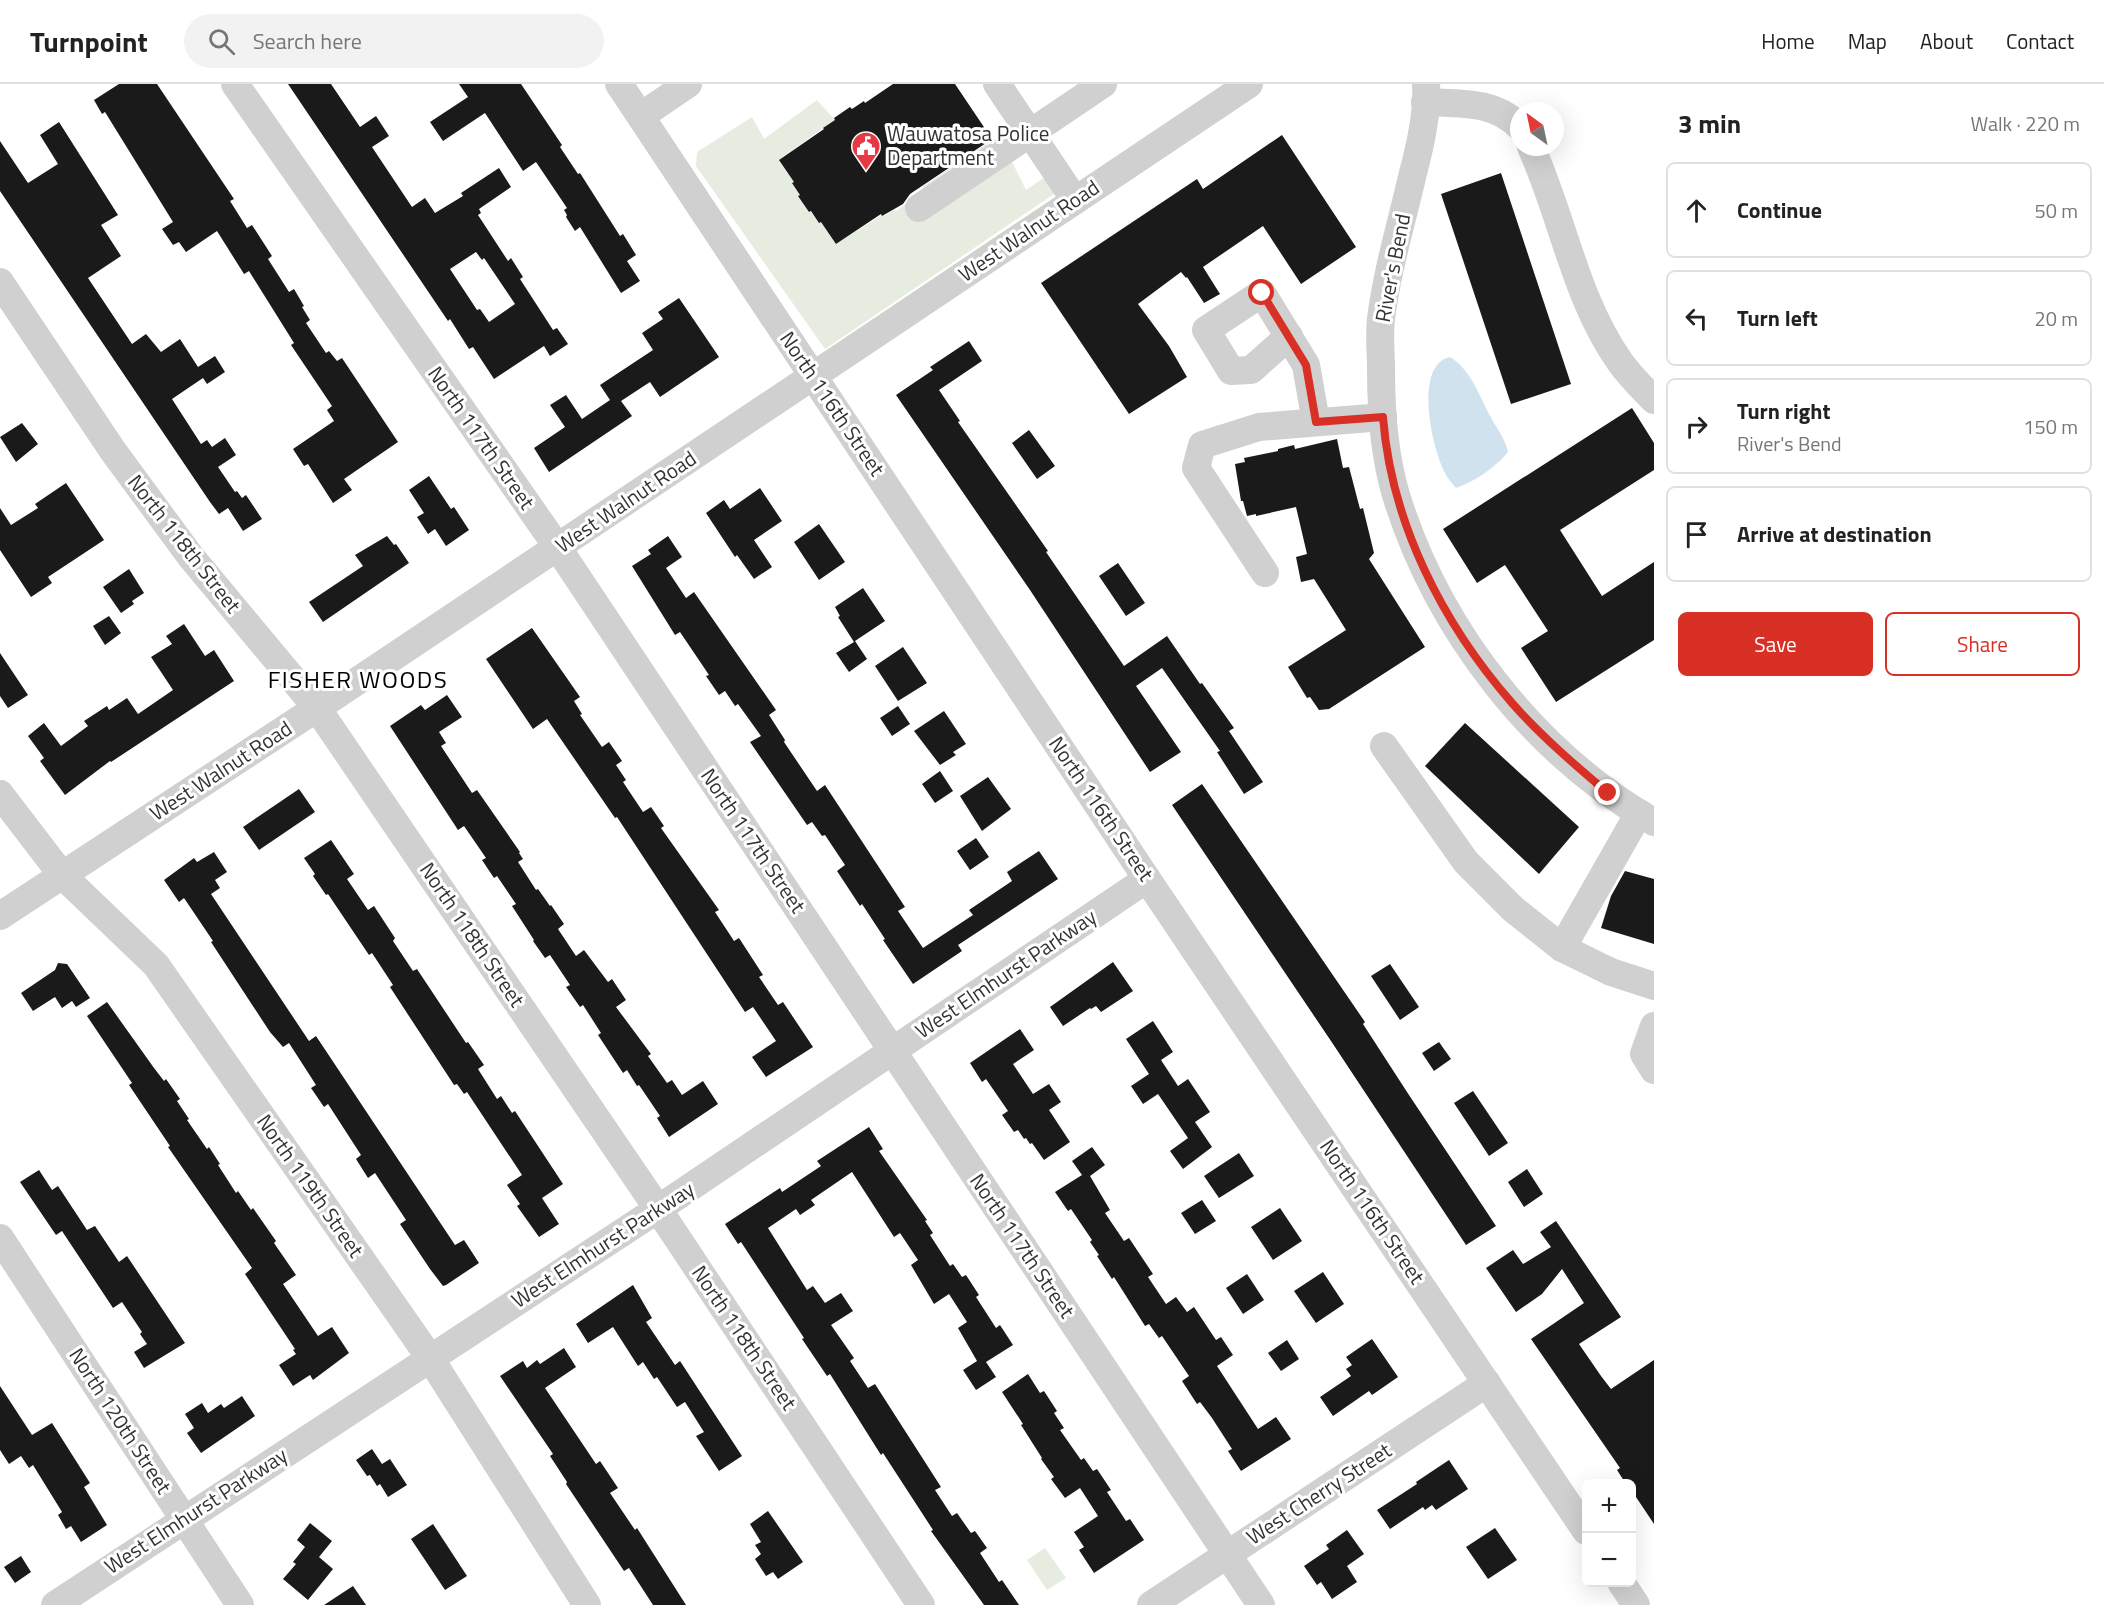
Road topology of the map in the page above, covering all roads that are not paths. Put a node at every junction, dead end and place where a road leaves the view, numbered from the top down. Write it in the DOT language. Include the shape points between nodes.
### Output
graph roads {
  1 [pos="235,84"];
  2 [pos="619,84"];
  3 [pos="688,84"];
  4 [pos="997,84"];
  5 [pos="1249,84"];
  6 [pos="1085,89"];
  7 [pos="1425,93"];
  8 [pos="641,116"];
  9 [pos="1510,118"];
  10 [pos="1030,133"];
  11 [pos="1534,156"];
  12 [pos="1076,201"];
  13 [pos="919,208"];
  14 [pos="0,282"];
  15 [pos="1289,336"];
  16 [pos="813,377"];
  17 [pos="1654,400"];
  18 [pos="1383,417"];
  19 [pos="1316,422"];
  20 [pos="558,548"];
  21 [pos="1264,573"];
  22 [pos="317,708"];
  23 [pos="1384,746"];
  24 [pos="0,794"];
  25 [pos="1646,818"];
  26 [pos="62,875"];
  27 [pos="1147,879"];
  28 [pos="0,916"];
  29 [pos="1562,948"];
  30 [pos="1654,986"];
  31 [pos="1654,1026"];
  32 [pos="892,1051"];
  33 [pos="1654,1070"];
  34 [pos="658,1209"];
  35 [pos="0,1238"];
  36 [pos="430,1358"];
  37 [pos="1487,1383"];
  38 [pos="184,1519"];
  39 [pos="1582,1524"];
  40 [pos="1227,1555"];
  41 [pos="1624,1587"];
  42 [pos="55,1605"];
  43 [pos="240,1605"];
  44 [pos="587,1605"];
  45 [pos="921,1605"];
  46 [pos="1151,1605"];
  47 [pos="1261,1605"];
  48 [pos="1636,1605"];
  1 -- 20 [label="street, North 117th Street"];
  2 -- 8 [label="street, North 116th Street"];
  3 -- 8 [label="street"];
  4 -- 10 [label="street"];
  5 -- 12 [label="street, West Walnut Road"];
  6 -- 10 [label="street"];
  7 -- 9 [label="street" via="1480,104"];
  7 -- 18 [label="street, River's Bend" via="1420,144 1381,320"];
  8 -- 16 [label="street, North 116th Street"];
  10 -- 12 [label="street"];
  10 -- 13 [label="street"];
  11 -- 17 [label="street" via="1575,272 1602,332 1621,363"];
  12 -- 16 [label="street, West Walnut Road"];
  14 -- 22 [label="street, North 118th Street" via="113,451 191,557"];
  15 -- 19 [label="street" via="1306,365"];
  16 -- 20 [label="street, West Walnut Road"];
  16 -- 27 [label="street, North 116th Street"];
  18 -- 19 [label="street"];
  18 -- 25 [label="street, River's Bend" via="1396,494 1419,557 1458,631 1512,703 1549,741 1608,793"];
  19 -- 21 [label="street" via="1259,427 1202,445 1196,468"];
  20 -- 22 [label="street, West Walnut Road"];
  20 -- 32 [label="street, North 117th Street"];
  22 -- 26 [label="street, West Walnut Road"];
  22 -- 34 [label="street, North 118th Street"];
  23 -- 29 [label="street" via="1466,862 1513,909"];
  24 -- 26 [label="street, North 119th Street"];
  25 -- 29 [label="street"];
  26 -- 28 [label="street, West Walnut Road"];
  26 -- 36 [label="street, North 119th Street" via="156,965"];
  27 -- 32 [label="street, West Elmhurst Parkway"];
  27 -- 37 [label="street, North 116th Street"];
  29 -- 30 [label="street" via="1611,972"];
  31 -- 33 [label="street" via="1644,1054"];
  32 -- 34 [label="street, West Elmhurst Parkway"];
  32 -- 40 [label="street, North 117th Street"];
  34 -- 36 [label="street, West Elmhurst Parkway"];
  34 -- 45 [label="street, North 118th Street"];
  35 -- 38 [label="street, North 120th Street"];
  36 -- 38 [label="street, West Elmhurst Parkway"];
  36 -- 44 [label="street, North 119th Street"];
  37 -- 39 [label="street, North 116th Street"];
  37 -- 40 [label="street, West Cherry Street"];
  38 -- 42 [label="street, West Elmhurst Parkway"];
  38 -- 43 [label="street, North 120th Street"];
  40 -- 46 [label="street, West Cherry Street"];
  40 -- 47 [label="street, North 117th Street"];
  41 -- 48 [label="street"];
}
